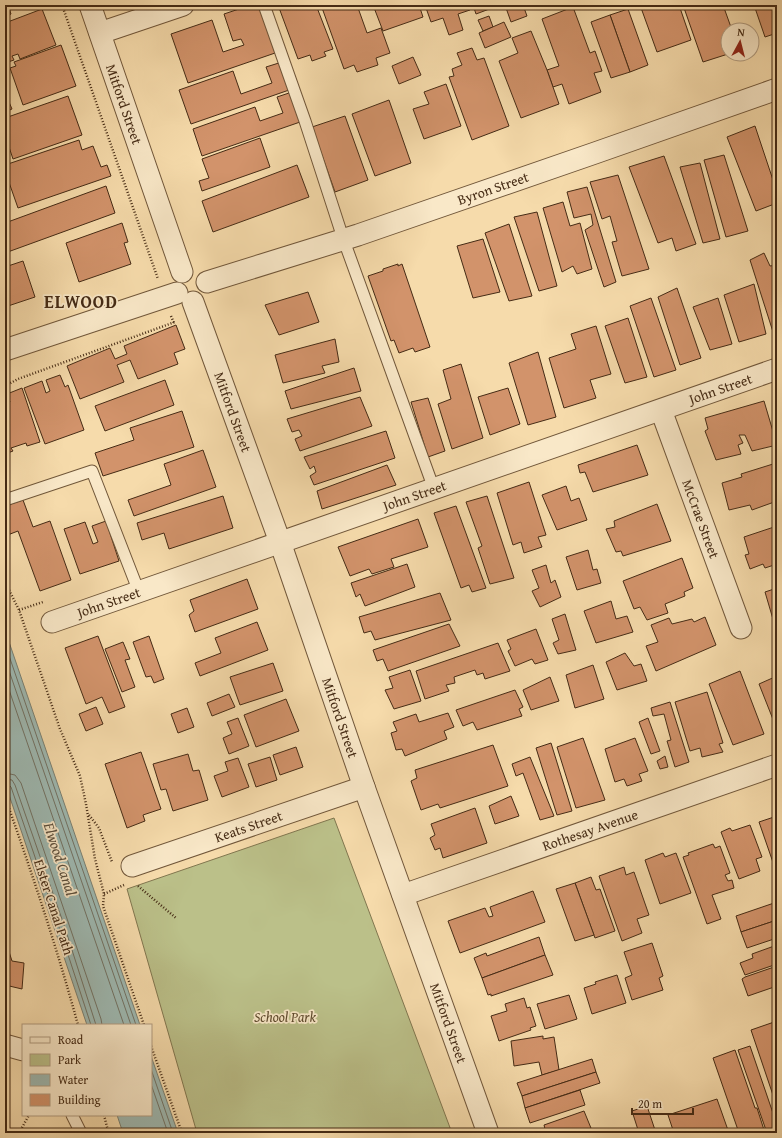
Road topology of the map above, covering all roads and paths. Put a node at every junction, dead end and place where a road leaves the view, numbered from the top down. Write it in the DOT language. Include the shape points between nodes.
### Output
graph roads {
  1 [pos="62,5"];
  2 [pos="90,5"];
  3 [pos="183,5"];
  4 [pos="264,5"];
  5 [pos="100,33"];
  6 [pos="777,89"];
  7 [pos="343,238"];
  8 [pos="182,272"];
  9 [pos="207,282"];
  10 [pos="183,301"];
  11 [pos="174,323"];
  12 [pos="5,350"];
  13 [pos="777,369"];
  14 [pos="5,386"];
  15 [pos="661,410"];
  16 [pos="434,489"];
  17 [pos="5,500"];
  18 [pos="280,542"];
  19 [pos="5,582"];
  20 [pos="139,592"];
  21 [pos="52,622"];
  22 [pos="742,628"];
  23 [pos="777,766"];
  24 [pos="364,787"];
  25 [pos="5,798"];
  26 [pos="130,877"];
  27 [pos="104,894"];
  28 [pos="403,896"];
  29 [pos="176,918"];
  30 [pos="78,1024"];
  31 [pos="144,1024"];
  32 [pos="5,1045"];
  33 [pos="152,1049"];
  34 [pos="22,1050"];
  35 [pos="28,1116"];
  36 [pos="72,1116"];
  37 [pos="104,1116"];
  38 [pos="19,1133"];
  39 [pos="81,1133"];
  40 [pos="110,1133"];
  41 [pos="182,1133"];
  42 [pos="488,1133"];
  1 -- 10 [label="path"];
  2 -- 5 [label="street, Mitford Street"];
  3 -- 5 [label="street"];
  4 -- 7 [label="lane"];
  5 -- 8 [label="street, Mitford Street"];
  6 -- 7 [label="street, Byron Street"];
  7 -- 9 [label="street, Byron Street"];
  7 -- 16 [label="lane"];
  8 -- 9 [label="street" via="198,270"];
  8 -- 10 [label="street" via="175,284"];
  9 -- 10 [label="street" via="207,291 198,301"];
  10 -- 11 [label="path"];
  10 -- 11 [label="path"];
  10 -- 12 [label="street"];
  10 -- 18 [label="street, Mitford Street"];
  11 -- 14 [label="path" via="26,376"];
  13 -- 15 [label="street, John Street"];
  15 -- 16 [label="street, John Street"];
  15 -- 22 [label="street, McCrae Street"];
  16 -- 18 [label="street, John Street"];
  17 -- 20 [label="lane" via="92,471"];
  18 -- 20 [label="street, John Street"];
  18 -- 24 [label="street, Mitford Street"];
  19 -- 27 [label="path" via="18,610 60,729 80,776"];
  20 -- 21 [label="street, John Street"];
  23 -- 28 [label="street, Rothesay Avenue"];
  24 -- 26 [label="street, Keats Street"];
  24 -- 28 [label="street, Mitford Street"];
  25 -- 30 [label="path, Elster Canal Path" via="52,933"];
  26 -- 27 [label="path"];
  26 -- 29 [label="path"];
  27 -- 31 [label="path" via="103,906"];
  28 -- 42 [label="street, Mitford Street"];
  32 -- 34 [label="street"];
  33 -- 41 [label="path"];
  35 -- 38 [label="path"];
  36 -- 39 [label="lane"];
  37 -- 40 [label="path"];
}
